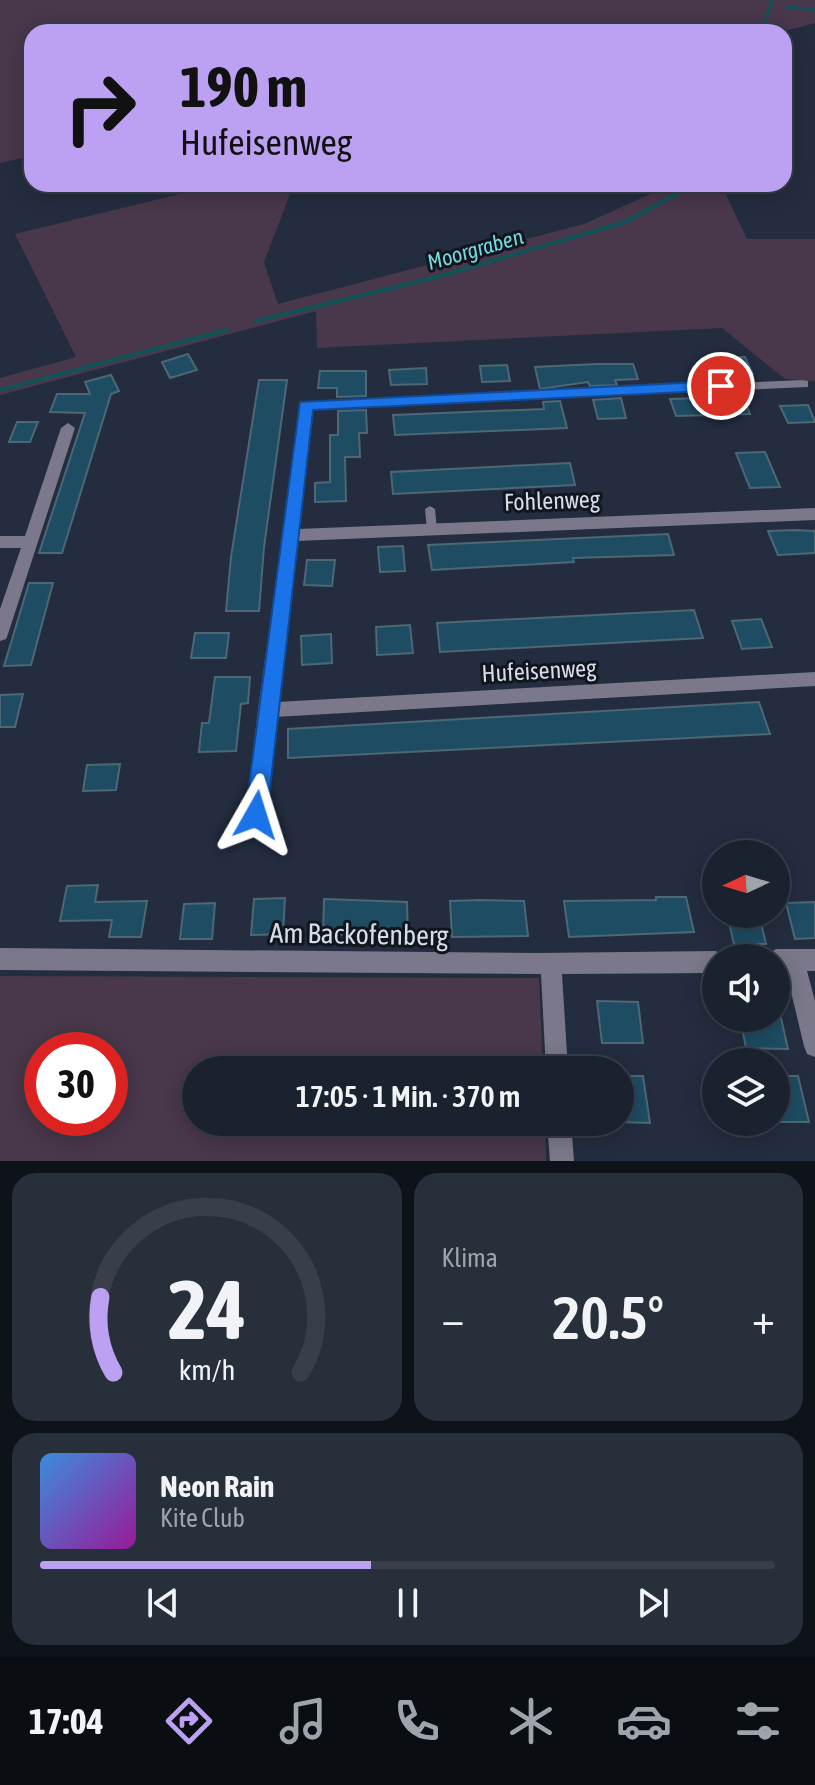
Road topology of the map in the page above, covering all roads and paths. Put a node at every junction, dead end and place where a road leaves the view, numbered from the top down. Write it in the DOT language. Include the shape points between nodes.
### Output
graph roads {
  1 [pos="803,384"];
  2 [pos="68,428"];
  3 [pos="430,509"];
  4 [pos="815,514"];
  5 [pos="432,530"];
  6 [pos="291,535"];
  7 [pos="0,542"];
  8 [pos="31,542"];
  9 [pos="0,634"];
  10 [pos="815,679"];
  11 [pos="267,710"];
  12 [pos="256,815"];
  13 [pos="0,959"];
  14 [pos="795,960"];
  15 [pos="702,962"];
  16 [pos="551,966"];
  17 [pos="815,1046"];
  18 [pos="556,1056"];
  19 [pos="560,1136"];
  20 [pos="562,1161"];
  1 -- 6 [label="street" via="306,405"];
  2 -- 8 [label="street"];
  3 -- 5 [label="lane"];
  4 -- 5 [label="street, Fohlenweg"];
  5 -- 6 [label="street, Fohlenweg"];
  6 -- 11 [label="street"];
  7 -- 8 [label="street"];
  8 -- 9 [label="street"];
  10 -- 11 [label="street, Hufeisenweg"];
  11 -- 12 [label="street"];
  13 -- 16 [label="street, Am Backofenberg"];
  14 -- 17 [label="street"];
  15 -- 16 [label="street, Am Backofenberg"];
  16 -- 18 [label="street"];
  19 -- 20 [label="street"];
}
